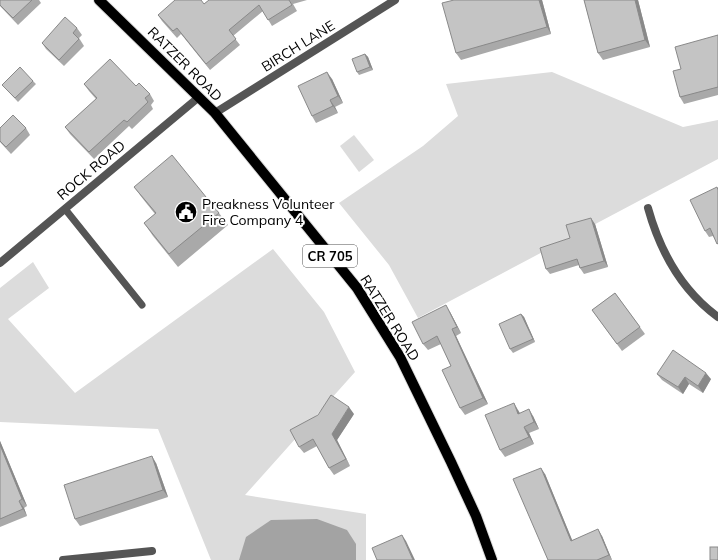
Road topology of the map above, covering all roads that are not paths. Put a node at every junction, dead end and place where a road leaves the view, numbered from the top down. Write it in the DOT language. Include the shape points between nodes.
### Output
graph roads {
  1 [pos="99,0"];
  2 [pos="395,0"];
  3 [pos="199,97"];
  4 [pos="215,113"];
  5 [pos="648,208"];
  6 [pos="65,209"];
  7 [pos="0,263"];
  8 [pos="142,305"];
  9 [pos="718,317"];
  10 [pos="152,550"];
  11 [pos="63,560"];
  12 [pos="492,560"];
  1 -- 3 [label="main road, RATZER ROAD / CR 705"];
  2 -- 4 [label="street, BIRCH LANE"];
  3 -- 4 [label="main road, RATZER ROAD / CR 705"];
  3 -- 6 [label="street, ROCK ROAD"];
  4 -- 12 [label="main road, RATZER ROAD / CR 705" via="356,288 400,357 476,516"];
  5 -- 9 [label="street" via="653,226 672,268 695,296"];
  6 -- 7 [label="street, ROCK ROAD"];
  6 -- 8 [label="lane"];
  10 -- 11 [label="street"];
}
